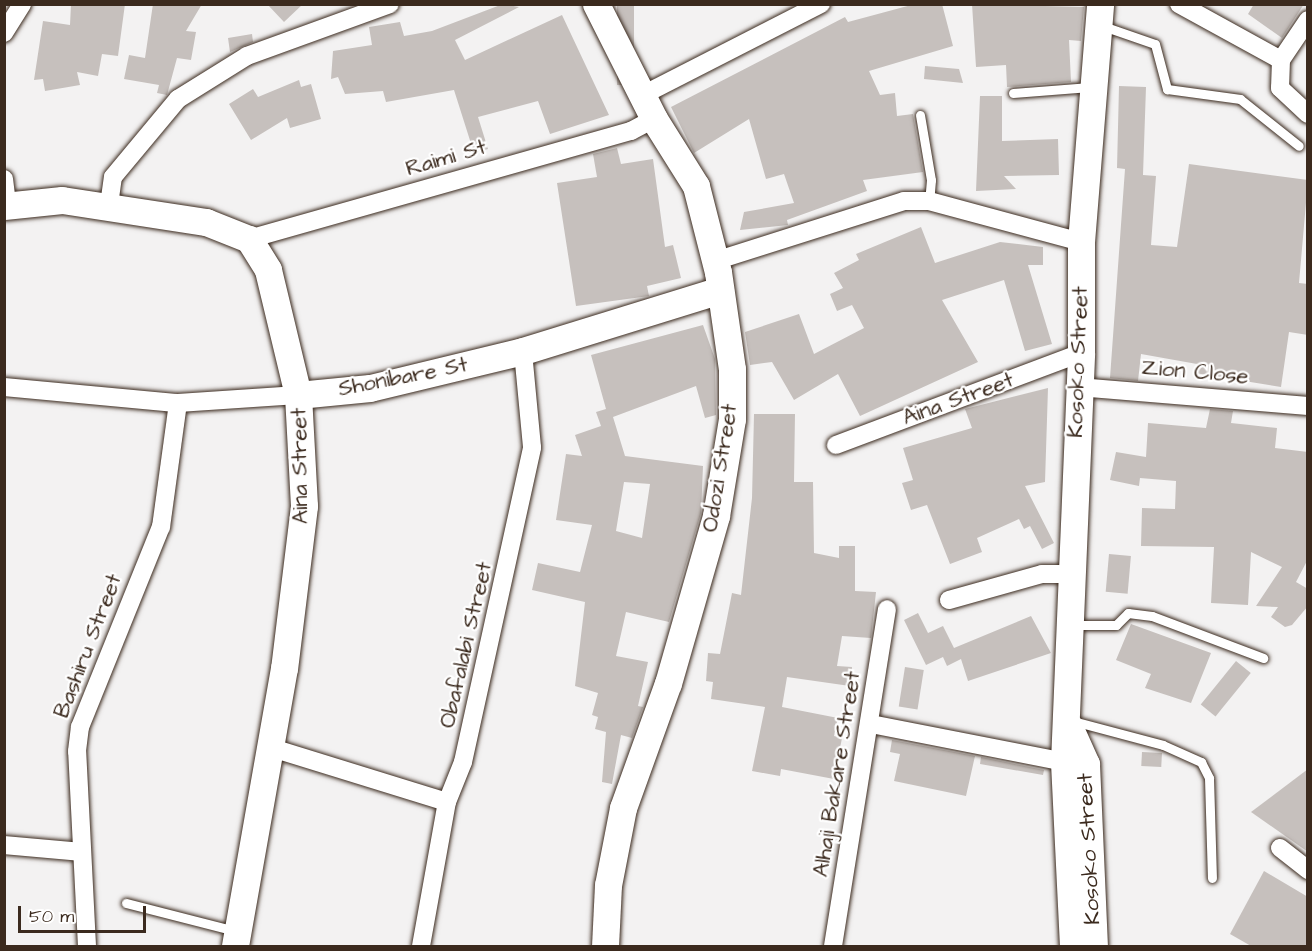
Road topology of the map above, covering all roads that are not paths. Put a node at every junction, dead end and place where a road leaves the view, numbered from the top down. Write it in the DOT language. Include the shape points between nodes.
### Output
graph roads {
  1 [pos="22,4"];
  2 [pos="390,4"];
  3 [pos="596,4"];
  4 [pos="822,4"];
  5 [pos="1179,4"];
  6 [pos="1099,14"];
  7 [pos="1308,20"];
  8 [pos="4,33"];
  9 [pos="1281,60"];
  10 [pos="1092,86"];
  11 [pos="1013,93"];
  12 [pos="648,107"];
  13 [pos="1308,114"];
  14 [pos="920,115"];
  15 [pos="1299,146"];
  16 [pos="5,197"];
  17 [pos="929,201"];
  18 [pos="109,205"];
  19 [pos="249,239"];
  20 [pos="1081,242"];
  21 [pos="715,261"];
  22 [pos="720,290"];
  23 [pos="523,351"];
  24 [pos="1081,353"];
  25 [pos="4,387"];
  26 [pos="1078,387"];
  27 [pos="298,395"];
  28 [pos="178,403"];
  29 [pos="1308,406"];
  30 [pos="836,445"];
  31 [pos="1072,574"];
  32 [pos="949,600"];
  33 [pos="887,609"];
  34 [pos="1073,625"];
  35 [pos="1263,658"];
  36 [pos="1066,720"];
  37 [pos="871,724"];
  38 [pos="269,747"];
  39 [pos="1064,762"];
  40 [pos="447,802"];
  41 [pos="4,845"];
  42 [pos="1280,848"];
  43 [pos="82,852"];
  44 [pos="1308,870"];
  45 [pos="1212,879"];
  46 [pos="126,903"];
  47 [pos="235,939"];
  48 [pos="87,946"];
  49 [pos="421,946"];
  50 [pos="605,946"];
  51 [pos="833,946"];
  52 [pos="1073,946"];
  53 [pos="1094,946"];
  1 -- 8 [label="street"];
  2 -- 18 [label="street" via="247,56 178,99 113,177"];
  3 -- 12 [label="street, Odozi Street"];
  4 -- 12 [label="street, Raimi St"];
  5 -- 9 [label="street"];
  6 -- 10 [label="street, Kosoko Street"];
  6 -- 15 [label="lane" via="1155,44 1167,88 1240,99"];
  7 -- 9 [label="street"];
  9 -- 13 [label="street" via="1280,88"];
  10 -- 11 [label="lane"];
  10 -- 20 [label="street, Kosoko Street"];
  12 -- 19 [label="street, Raimi St" via="631,131"];
  12 -- 21 [label="street, Odozi Street" via="696,186"];
  14 -- 17 [label="lane" via="931,180"];
  16 -- 18 [label="street"];
  17 -- 20 [label="street"];
  17 -- 21 [label="street" via="904,201"];
  18 -- 19 [label="street" via="206,222"];
  19 -- 27 [label="street, Aina Street" via="268,270"];
  20 -- 24 [label="street, Kosoko Street"];
  21 -- 22 [label="street, Odozi Street"];
  22 -- 23 [label="street, Shonibare St"];
  22 -- 50 [label="street, Odozi Street" via="732,369 732,419 716,516 668,682 623,808 608,885"];
  23 -- 27 [label="street, Shonibare St" via="370,388"];
  23 -- 40 [label="street, Obafalabi Street" via="532,447 463,762"];
  24 -- 26 [label="street, Kosoko Street"];
  24 -- 30 [label="street, Aina Street"];
  25 -- 28 [label="street, Shonibare St"];
  26 -- 29 [label="street, Zion Close"];
  26 -- 31 [label="street, Kosoko Street"];
  27 -- 28 [label="street, Shonibare St"];
  27 -- 38 [label="street, Aina Street" via="304,506"];
  28 -- 43 [label="street, Bashiru Street" via="161,527 80,727"];
  31 -- 32 [label="street" via="1042,574"];
  31 -- 34 [label="street, Kosoko Street"];
  33 -- 37 [label="street, Alhaji Bakare Street"];
  34 -- 35 [label="lane" via="1116,625 1128,613 1152,616"];
  34 -- 36 [label="street, Kosoko Street"];
  36 -- 39 [label="street, Kosoko Street"];
  36 -- 45 [label="lane" via="1163,745 1200,762 1209,778"];
  36 -- 53 [label="street, Kosoko Street" via="1086,764"];
  37 -- 39 [label="street"];
  37 -- 51 [label="street, Alhaji Bakare Street"];
  38 -- 40 [label="street"];
  38 -- 47 [label="street, Aina Street"];
  39 -- 52 [label="street, Kosoko Street"];
  40 -- 49 [label="street, Obafalabi Street"];
  41 -- 43 [label="street"];
  42 -- 44 [label="street"];
  43 -- 48 [label="street, Bashiru Street"];
  46 -- 47 [label="lane"];
}
